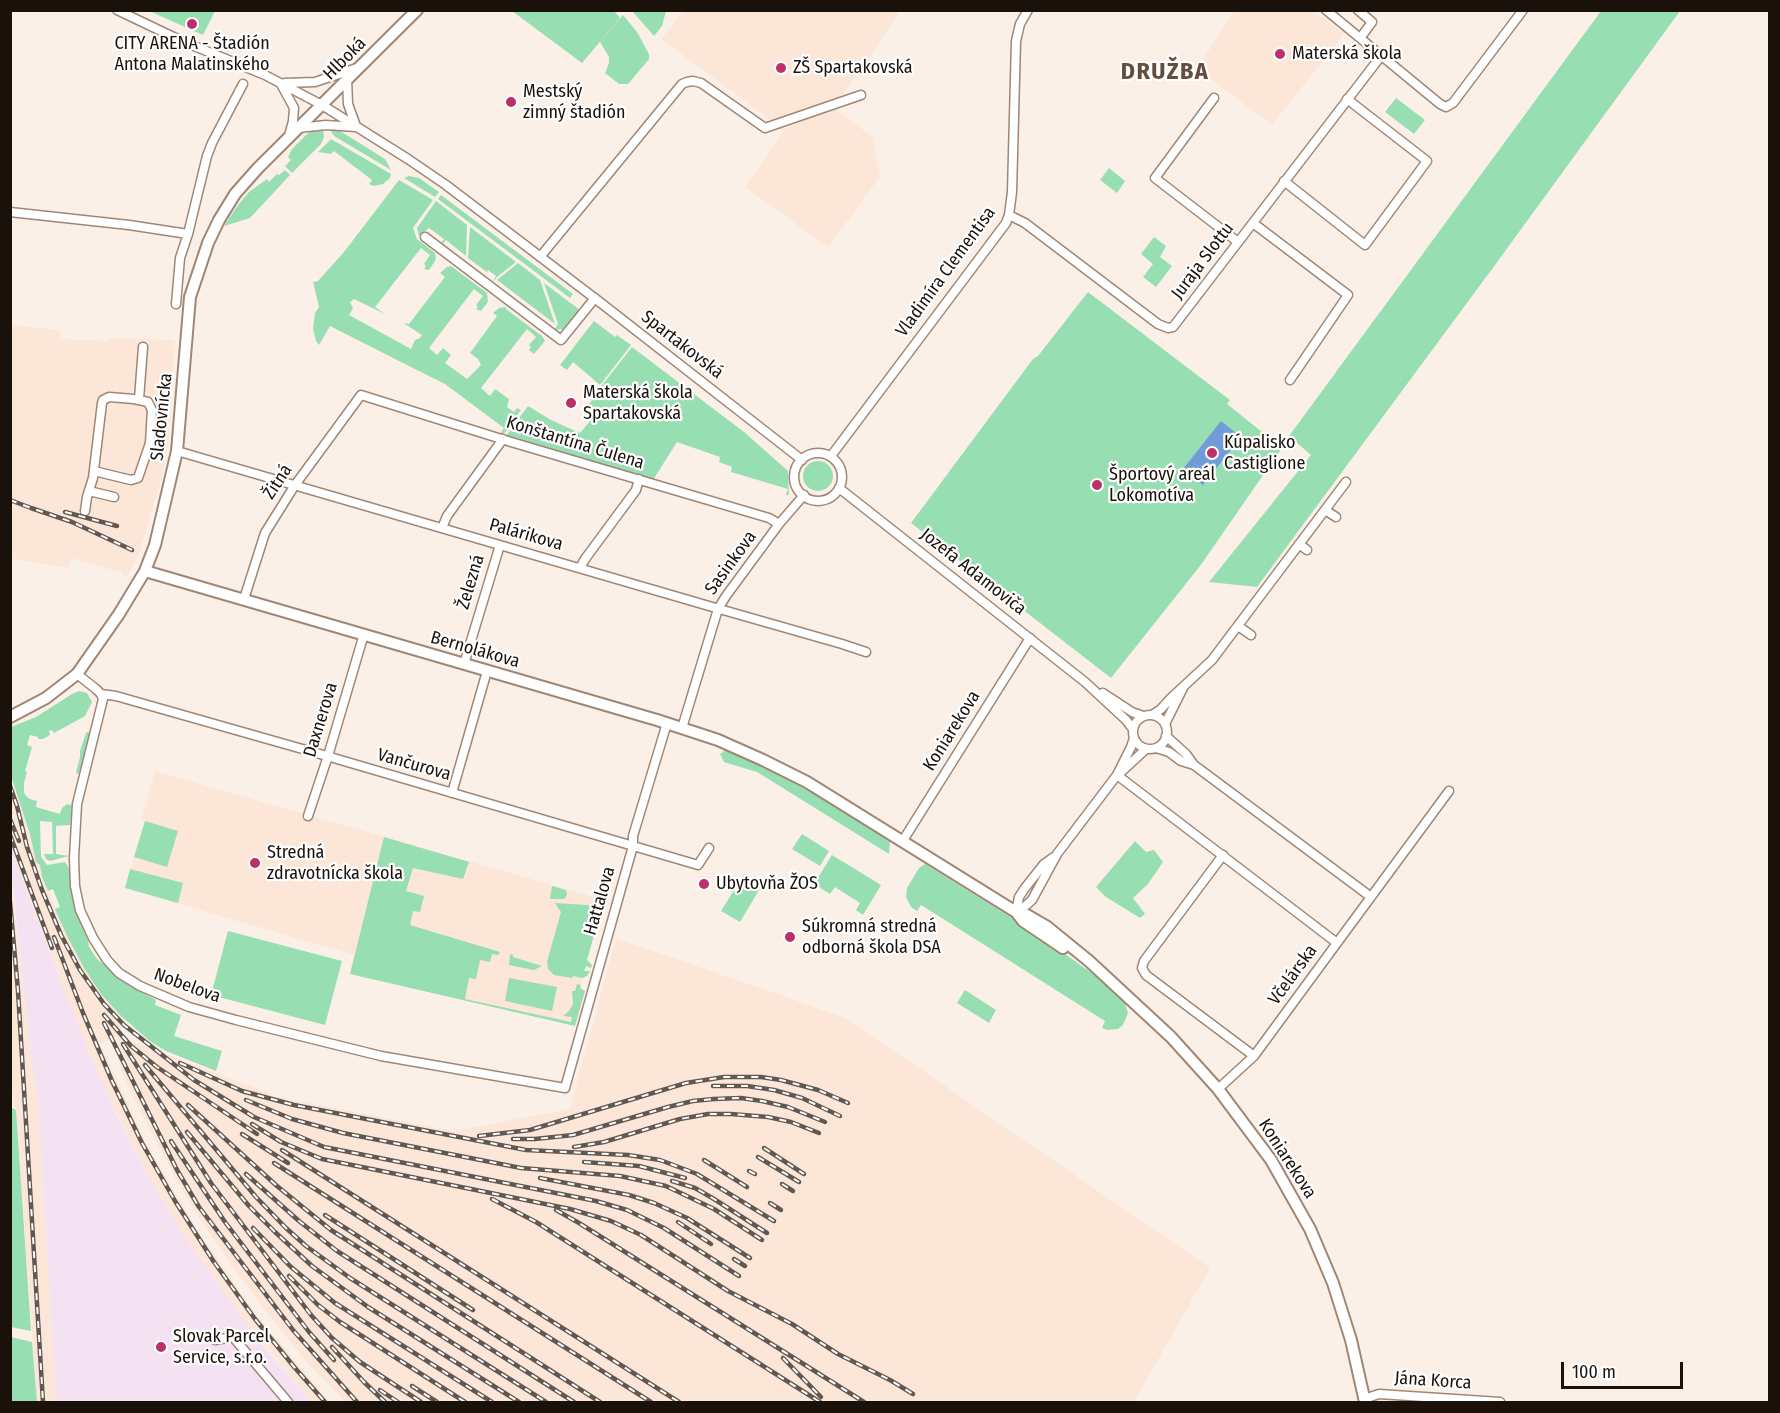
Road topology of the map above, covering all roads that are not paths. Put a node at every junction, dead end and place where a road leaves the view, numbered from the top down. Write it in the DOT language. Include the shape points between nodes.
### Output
graph roads {
  1 [pos="117,10"];
  2 [pos="1028,10"];
  3 [pos="1326,10"];
  4 [pos="1358,10"];
  5 [pos="1523,10"];
  6 [pos="416,11"];
  7 [pos="1361,37"];
  8 [pos="1381,56"];
  9 [pos="360,66"];
  10 [pos="347,79"];
  11 [pos="281,83"];
  12 [pos="243,84"];
  13 [pos="861,95"];
  14 [pos="1214,98"];
  15 [pos="1347,99"];
  16 [pos="322,105"];
  17 [pos="357,127"];
  18 [pos="298,128"];
  19 [pos="289,137"];
  20 [pos="1284,181"];
  21 [pos="10,212"];
  22 [pos="1009,215"];
  23 [pos="1252,223"];
  24 [pos="188,234"];
  25 [pos="425,237"];
  26 [pos="1238,242"];
  27 [pos="540,257"];
  28 [pos="595,298"];
  29 [pos="176,304"];
  30 [pos="143,347"];
  31 [pos="1290,380"];
  32 [pos="361,395"];
  33 [pos="139,399"];
  34 [pos="503,439"];
  35 [pos="177,451"];
  36 [pos="831,456"];
  37 [pos="802,460"];
  38 [pos="94,471"];
  39 [pos="639,480"];
  40 [pos="1346,482"];
  41 [pos="295,485"];
  42 [pos="839,488"];
  43 [pos="89,491"];
  44 [pos="804,495"];
  45 [pos="114,497"];
  46 [pos="1325,510"];
  47 [pos="85,511"];
  48 [pos="1336,517"];
  49 [pos="779,524"];
  50 [pos="442,528"];
  51 [pos="1299,544"];
  52 [pos="500,545"];
  53 [pos="1307,550"];
  54 [pos="580,568"];
  55 [pos="145,571"];
  56 [pos="244,599"];
  57 [pos="718,609"];
  58 [pos="1238,626"];
  59 [pos="364,634"];
  60 [pos="1251,635"];
  61 [pos="1030,638"];
  62 [pos="866,652"];
  63 [pos="464,664"];
  64 [pos="487,671"];
  65 [pos="77,674"];
  66 [pos="1085,682"];
  67 [pos="1184,687"];
  68 [pos="101,694"];
  69 [pos="1148,716"];
  70 [pos="10,717"];
  71 [pos="667,723"];
  72 [pos="1165,724"];
  73 [pos="682,728"];
  74 [pos="1133,734"];
  75 [pos="1166,736"];
  76 [pos="1146,748"];
  77 [pos="1156,748"];
  78 [pos="328,756"];
  79 [pos="1194,765"];
  80 [pos="790,773"];
  81 [pos="1117,775"];
  82 [pos="1449,791"];
  83 [pos="452,793"];
  84 [pos="308,816"];
  85 [pos="902,842"];
  86 [pos="633,846"];
  87 [pos="709,849"];
  88 [pos="1058,854"];
  89 [pos="1223,855"];
  90 [pos="1019,897"];
  91 [pos="1371,897"];
  92 [pos="1032,900"];
  93 [pos="1001,902"];
  94 [pos="1016,912"];
  95 [pos="1037,921"];
  96 [pos="1337,943"];
  97 [pos="1106,978"];
  98 [pos="1254,1056"];
  99 [pos="565,1088"];
  100 [pos="1218,1089"];
  101 [pos="215,1340"];
  102 [pos="1364,1401"];
  103 [pos="288,1402"];
  104 [pos="1500,1402"];
  1 -- 11 [label="street, Spartakovská"];
  2 -- 22 [label="street, Vladimíra Clementisa" via="1016,41"];
  3 -- 7 [label="street"];
  4 -- 7 [label="street" via="1372,22"];
  5 -- 8 [label="street" via="1446,107"];
  6 -- 9 [label="street, Hlboká"];
  7 -- 8 [label="street"];
  8 -- 15 [label="street, Juraja Slottu"];
  9 -- 10 [label="street, Hlboká"];
  9 -- 11 [label="street" via="315,82"];
  10 -- 16 [label="street, Hlboká"];
  10 -- 17 [label="street" via="348,104"];
  11 -- 16 [label="street, Spartakovská"];
  11 -- 19 [label="street" via="294,108"];
  12 -- 24 [label="street" via="207,156"];
  13 -- 27 [label="street" via="765,128 697,81 682,84"];
  14 -- 26 [label="street" via="1155,178"];
  15 -- 20 [label="street, Juraja Slottu"];
  15 -- 20 [label="street" via="1427,161 1365,244"];
  16 -- 17 [label="street, Spartakovská"];
  16 -- 18 [label="street, Sladovnícka"];
  17 -- 18 [label="street"];
  17 -- 27 [label="street, Spartakovská" via="438,179"];
  18 -- 19 [label="street, Sladovnícka"];
  19 -- 35 [label="street, Sladovnícka" via="235,194 213,231 200,264 187,320"];
  20 -- 23 [label="street, Juraja Slottu"];
  21 -- 24 [label="street"];
  22 -- 26 [label="street, Juraja Slottu" via="1168,328 1176,323"];
  22 -- 36 [label="street, Vladimíra Clementisa"];
  23 -- 26 [label="street, Juraja Slottu"];
  23 -- 31 [label="street" via="1348,295"];
  24 -- 29 [label="street" via="180,258"];
  25 -- 28 [label="street" via="561,340"];
  27 -- 28 [label="street, Spartakovská"];
  28 -- 37 [label="street, Spartakovská"];
  30 -- 33 [label="street"];
  32 -- 34 [label="street, Konštantína Čulena"];
  32 -- 41 [label="street, Žitná"];
  33 -- 38 [label="street" via="103,400"];
  33 -- 38 [label="street" via="148,402 152,410 150,443 140,476 131,480"];
  34 -- 39 [label="street, Konštantína Čulena"];
  34 -- 50 [label="street"];
  35 -- 41 [label="street, Palárikova"];
  35 -- 55 [label="street, Sladovnícka"];
  36 -- 37 [label="street" via="818,453"];
  36 -- 42 [label="street" via="842,472"];
  37 -- 44 [label="street" via="795,480"];
  38 -- 43 [label="street"];
  39 -- 49 [label="street, Konštantína Čulena"];
  39 -- 54 [label="street" via="636,490"];
  40 -- 46 [label="street"];
  41 -- 50 [label="street, Palárikova"];
  41 -- 56 [label="street, Žitná" via="265,533"];
  42 -- 44 [label="street" via="821,500"];
  42 -- 61 [label="street, Jozefa Adamoviča"];
  43 -- 45 [label="street"];
  43 -- 47 [label="street"];
  44 -- 49 [label="street, Sasinkova"];
  46 -- 48 [label="street"];
  46 -- 51 [label="street"];
  49 -- 57 [label="street, Sasinkova"];
  50 -- 52 [label="street, Palárikova"];
  51 -- 53 [label="street"];
  51 -- 58 [label="street"];
  52 -- 54 [label="street, Palárikova"];
  52 -- 63 [label="street, Železná"];
  54 -- 57 [label="street, Palárikova"];
  55 -- 56 [label="street, Bernolákova"];
  55 -- 65 [label="street, Sladovnícka"];
  56 -- 59 [label="street, Bernolákova"];
  57 -- 62 [label="street, Palárikova"];
  57 -- 73 [label="street, Sasinkova"];
  58 -- 60 [label="street"];
  58 -- 67 [label="street" via="1212,660"];
  59 -- 63 [label="street, Bernolákova"];
  59 -- 78 [label="street, Daxnerova"];
  61 -- 66 [label="street, Jozefa Adamoviča"];
  61 -- 85 [label="street, Koniarekova"];
  63 -- 64 [label="street, Bernolákova"];
  64 -- 71 [label="street, Bernolákova"];
  64 -- 83 [label="street"];
  65 -- 68 [label="street"];
  65 -- 70 [label="street, Sladovnícka" via="46,699"];
  66 -- 69 [label="street, Jozefa Adamoviča" via="1132,712"];
  66 -- 74 [label="street, Jozefa Adamoviča" via="1126,720"];
  67 -- 69 [label="street" via="1161,710"];
  67 -- 72 [label="street"];
  68 -- 78 [label="street, Vančurova"];
  68 -- 99 [label="street, Nobelova" via="103,705 76,804 74,877 87,926 119,973 189,1007 236,1020 381,1056"];
  69 -- 72 [label="street"];
  69 -- 74 [label="street" via="1136,721"];
  71 -- 73 [label="street, Bernolákova"];
  71 -- 86 [label="street, Hattalova"];
  72 -- 75 [label="street"];
  73 -- 80 [label="street, Bernolákova"];
  74 -- 76 [label="street" via="1137,744"];
  74 -- 81 [label="street"];
  75 -- 77 [label="street"];
  75 -- 79 [label="street"];
  76 -- 77 [label="street"];
  76 -- 81 [label="street"];
  77 -- 79 [label="street"];
  78 -- 83 [label="street, Vančurova"];
  78 -- 84 [label="street, Daxnerova"];
  79 -- 91 [label="street"];
  80 -- 85 [label="street, Koniarekova"];
  81 -- 88 [label="street"];
  81 -- 89 [label="street, Včelárska"];
  82 -- 91 [label="street"];
  83 -- 86 [label="street, Vančurova"];
  85 -- 93 [label="street, Koniarekova"];
  86 -- 87 [label="street, Vančurova" via="698,866"];
  86 -- 99 [label="street, Hattalova"];
  88 -- 90 [label="street" via="1044,864"];
  88 -- 92 [label="street"];
  89 -- 96 [label="street, Včelárska"];
  89 -- 98 [label="street" via="1142,968 1146,975"];
  90 -- 93 [label="street"];
  90 -- 94 [label="street"];
  91 -- 96 [label="street"];
  92 -- 94 [label="street"];
  92 -- 95 [label="street"];
  93 -- 94 [label="street, Koniarekova"];
  94 -- 95 [label="street, Koniarekova"];
  94 -- 97 [label="street, Koniarekova" via="1023,921"];
  95 -- 97 [label="street, Koniarekova"];
  96 -- 98 [label="street, Včelárska"];
  97 -- 100 [label="street, Koniarekova" via="1157,1022"];
  98 -- 100 [label="street, Včelárska"];
  100 -- 102 [label="street, Koniarekova" via="1271,1160 1310,1229 1336,1292"];
  101 -- 103 [label="street" via="233,1337"];
  102 -- 104 [label="street, Jána Korca" via="1379,1394"];
}
